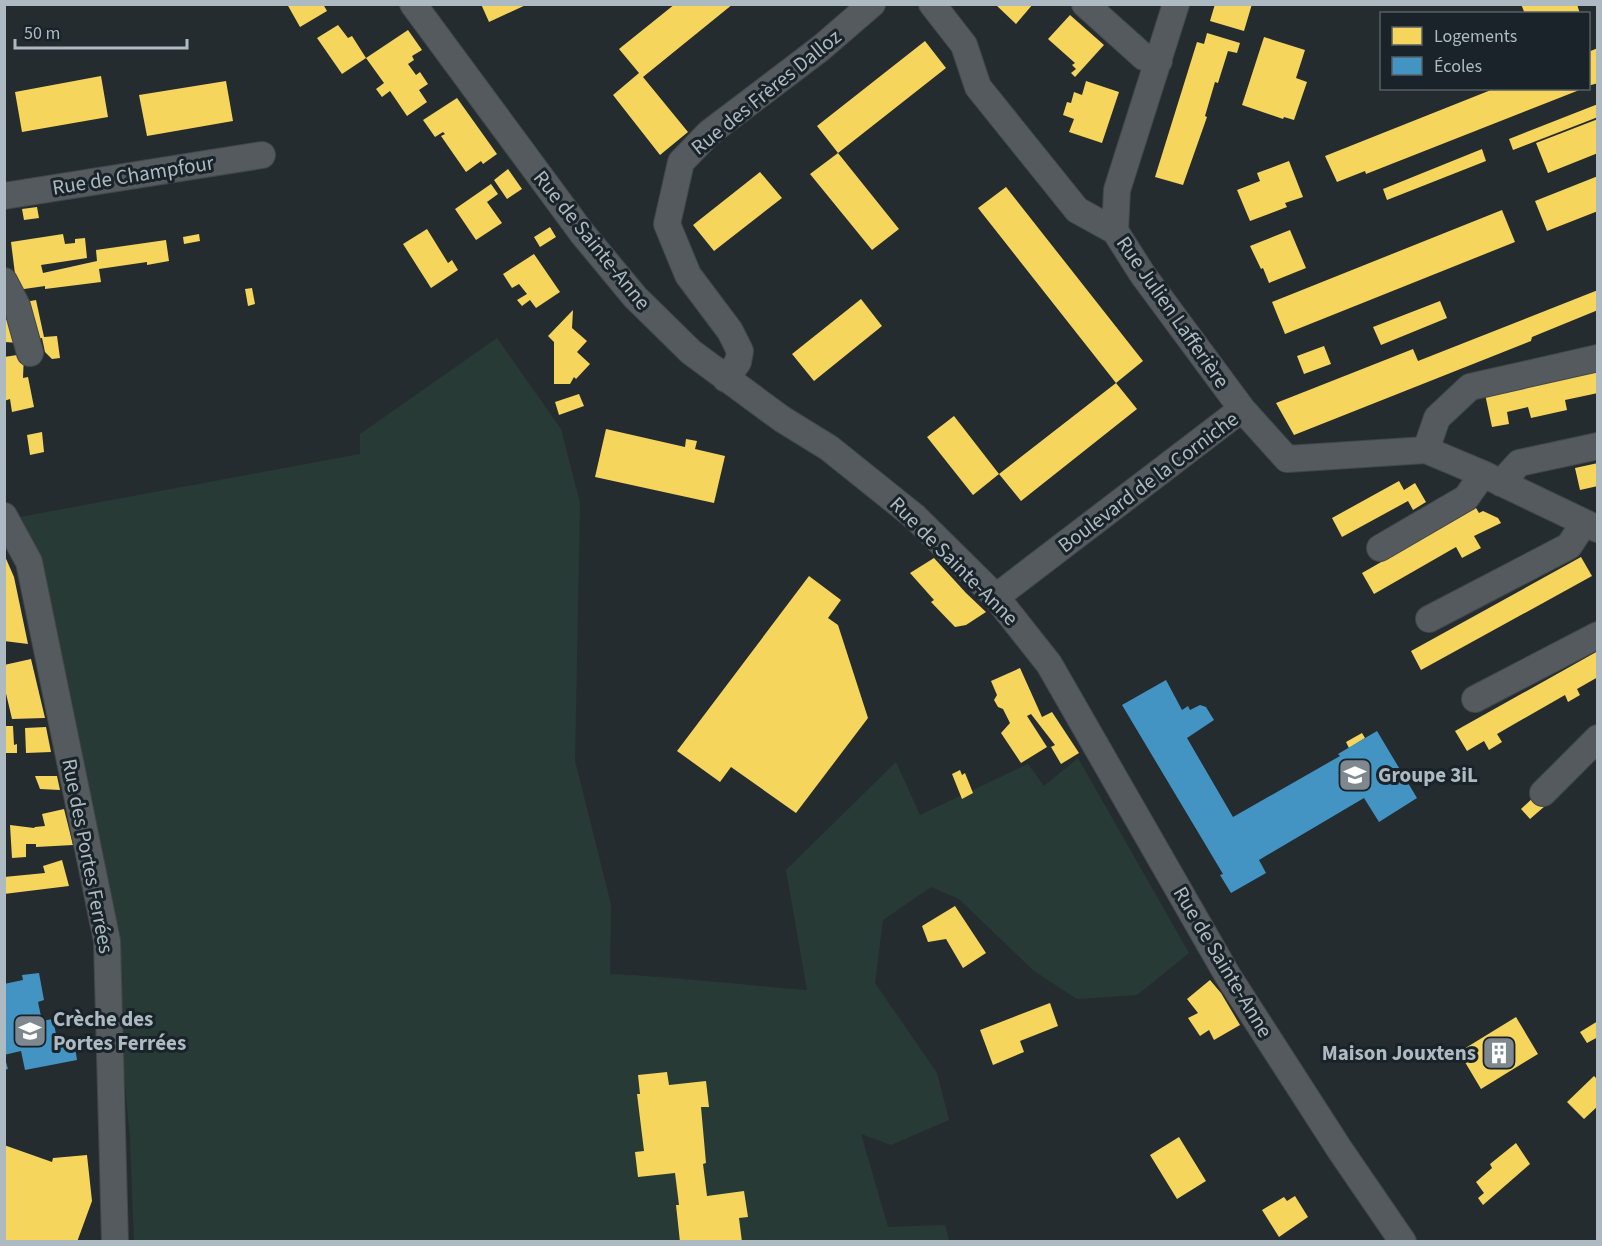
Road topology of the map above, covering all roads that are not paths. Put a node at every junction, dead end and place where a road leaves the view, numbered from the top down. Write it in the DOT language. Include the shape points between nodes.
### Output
graph roads {
  1 [pos="412,4"];
  2 [pos="872,4"];
  3 [pos="932,4"];
  4 [pos="1085,4"];
  5 [pos="1176,4"];
  6 [pos="1159,61"];
  7 [pos="262,155"];
  8 [pos="4,196"];
  9 [pos="1115,231"];
  10 [pos="4,281"];
  11 [pos="30,353"];
  12 [pos="1598,358"];
  13 [pos="726,378"];
  14 [pos="1242,409"];
  15 [pos="1598,446"];
  16 [pos="1426,450"];
  17 [pos="1492,479"];
  18 [pos="4,516"];
  19 [pos="1591,526"];
  20 [pos="1380,548"];
  21 [pos="996,597"];
  22 [pos="1429,619"];
  23 [pos="1598,635"];
  24 [pos="1475,699"];
  25 [pos="1598,738"];
  26 [pos="1543,793"];
  27 [pos="115,1242"];
  28 [pos="1403,1242"];
  1 -- 13 [label="street, Rue de Sainte-Anne" via="582,233 635,297 691,352"];
  2 -- 13 [label="street, Rue des Frères Dalloz" via="709,133 681,162 667,224 688,275 740,351 738,362"];
  3 -- 9 [label="street" via="964,45 978,87 1077,210"];
  4 -- 6 [label="street" via="1144,57"];
  5 -- 6 [label="street, Rue Julien Lafferière"];
  6 -- 9 [label="street, Rue Julien Lafferière" via="1117,190"];
  7 -- 8 [label="street, Rue de Champfour"];
  9 -- 14 [label="street, Rue Julien Lafferière"];
  10 -- 11 [label="street"];
  12 -- 16 [label="street" via="1470,387 1437,418"];
  13 -- 21 [label="street, Rue de Sainte-Anne" via="829,448 915,517"];
  14 -- 16 [label="street, Boulevard de la Corniche" via="1287,459"];
  14 -- 21 [label="street, Boulevard de la Corniche"];
  15 -- 17 [label="street" via="1519,463"];
  16 -- 17 [label="street, Boulevard de la Corniche"];
  17 -- 19 [label="street, Boulevard de la Corniche"];
  17 -- 20 [label="street"];
  18 -- 27 [label="street, Rue des Portes Ferrées" via="28,562 107,941"];
  19 -- 22 [label="street" via="1569,546"];
  21 -- 28 [label="street, Rue de Sainte-Anne" via="1049,664 1228,976"];
  23 -- 24 [label="street"];
  25 -- 26 [label="street"];
}
